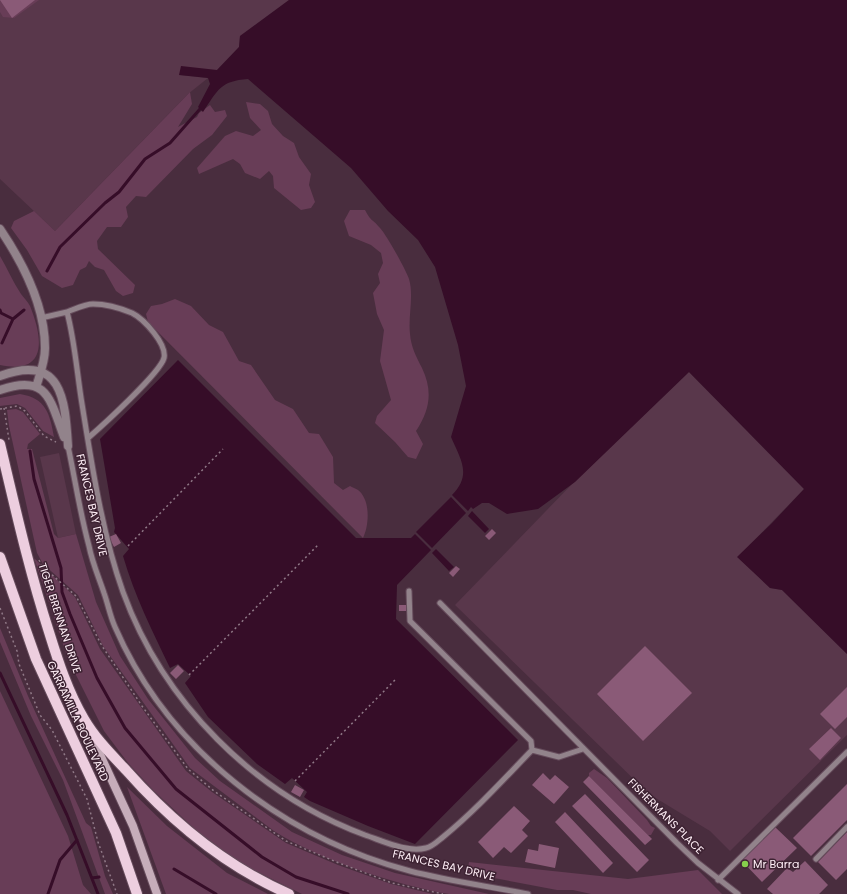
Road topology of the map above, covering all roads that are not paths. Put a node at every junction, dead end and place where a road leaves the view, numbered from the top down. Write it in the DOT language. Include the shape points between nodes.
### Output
graph roads {
  1 [pos="0,229"];
  2 [pos="67,312"];
  3 [pos="41,318"];
  4 [pos="40,372"];
  5 [pos="0,376"];
  6 [pos="36,387"];
  7 [pos="0,390"];
  8 [pos="88,438"];
  9 [pos="0,444"];
  10 [pos="68,446"];
  11 [pos="0,557"];
  12 [pos="409,591"];
  13 [pos="440,603"];
  14 [pos="84,718"];
  15 [pos="583,749"];
  16 [pos="532,750"];
  17 [pos="847,752"];
  18 [pos="847,827"];
  19 [pos="816,859"];
  20 [pos="718,880"];
  21 [pos="137,894"];
  22 [pos="156,894"];
  23 [pos="289,894"];
  24 [pos="528,894"];
  25 [pos="738,894"];
  1 -- 3 [label="street" via="26,276"];
  2 -- 3 [label="lane"];
  2 -- 8 [label="lane"];
  2 -- 8 [label="lane" via="92,304 114,307 134,314 160,339 164,349 164,359 156,370 116,413"];
  3 -- 4 [label="street" via="45,348"];
  4 -- 5 [label="street" via="22,370"];
  4 -- 6 [label="street"];
  4 -- 10 [label="street, FRANCES BAY DRIVE" via="53,380 61,392"];
  6 -- 7 [label="street" via="21,384"];
  6 -- 10 [label="street, FRANCES BAY DRIVE" via="52,403"];
  8 -- 16 [label="lane" via="103,519 123,591 153,657 212,735 241,763 282,794 301,806 357,832 416,851 429,848 459,824"];
  9 -- 14 [label="main road, TIGER BRENNAN DRIVE" via="40,603 59,664"];
  10 -- 24 [label="lane, FRANCES BAY DRIVE" via="89,547 114,625 155,698 176,725 226,776 289,822 362,856 410,871"];
  11 -- 21 [label="main road, GARRAMILLA BOULEVARD" via="36,659 116,833"];
  12 -- 16 [label="lane" via="410,621 531,741"];
  13 -- 15 [label="lane, FISHERMANS PLACE"];
  14 -- 22 [label="street, GARRAMILLA BOULEVARD" via="133,826"];
  14 -- 23 [label="main road, TIGER BRENNAN DRIVE" via="99,740 162,810 238,868"];
  15 -- 16 [label="lane" via="559,757"];
  15 -- 20 [label="lane, FISHERMANS PLACE"];
  17 -- 20 [label="lane"];
  18 -- 19 [label="lane"];
  20 -- 25 [label="lane, FISHERMANS PLACE"];
}
